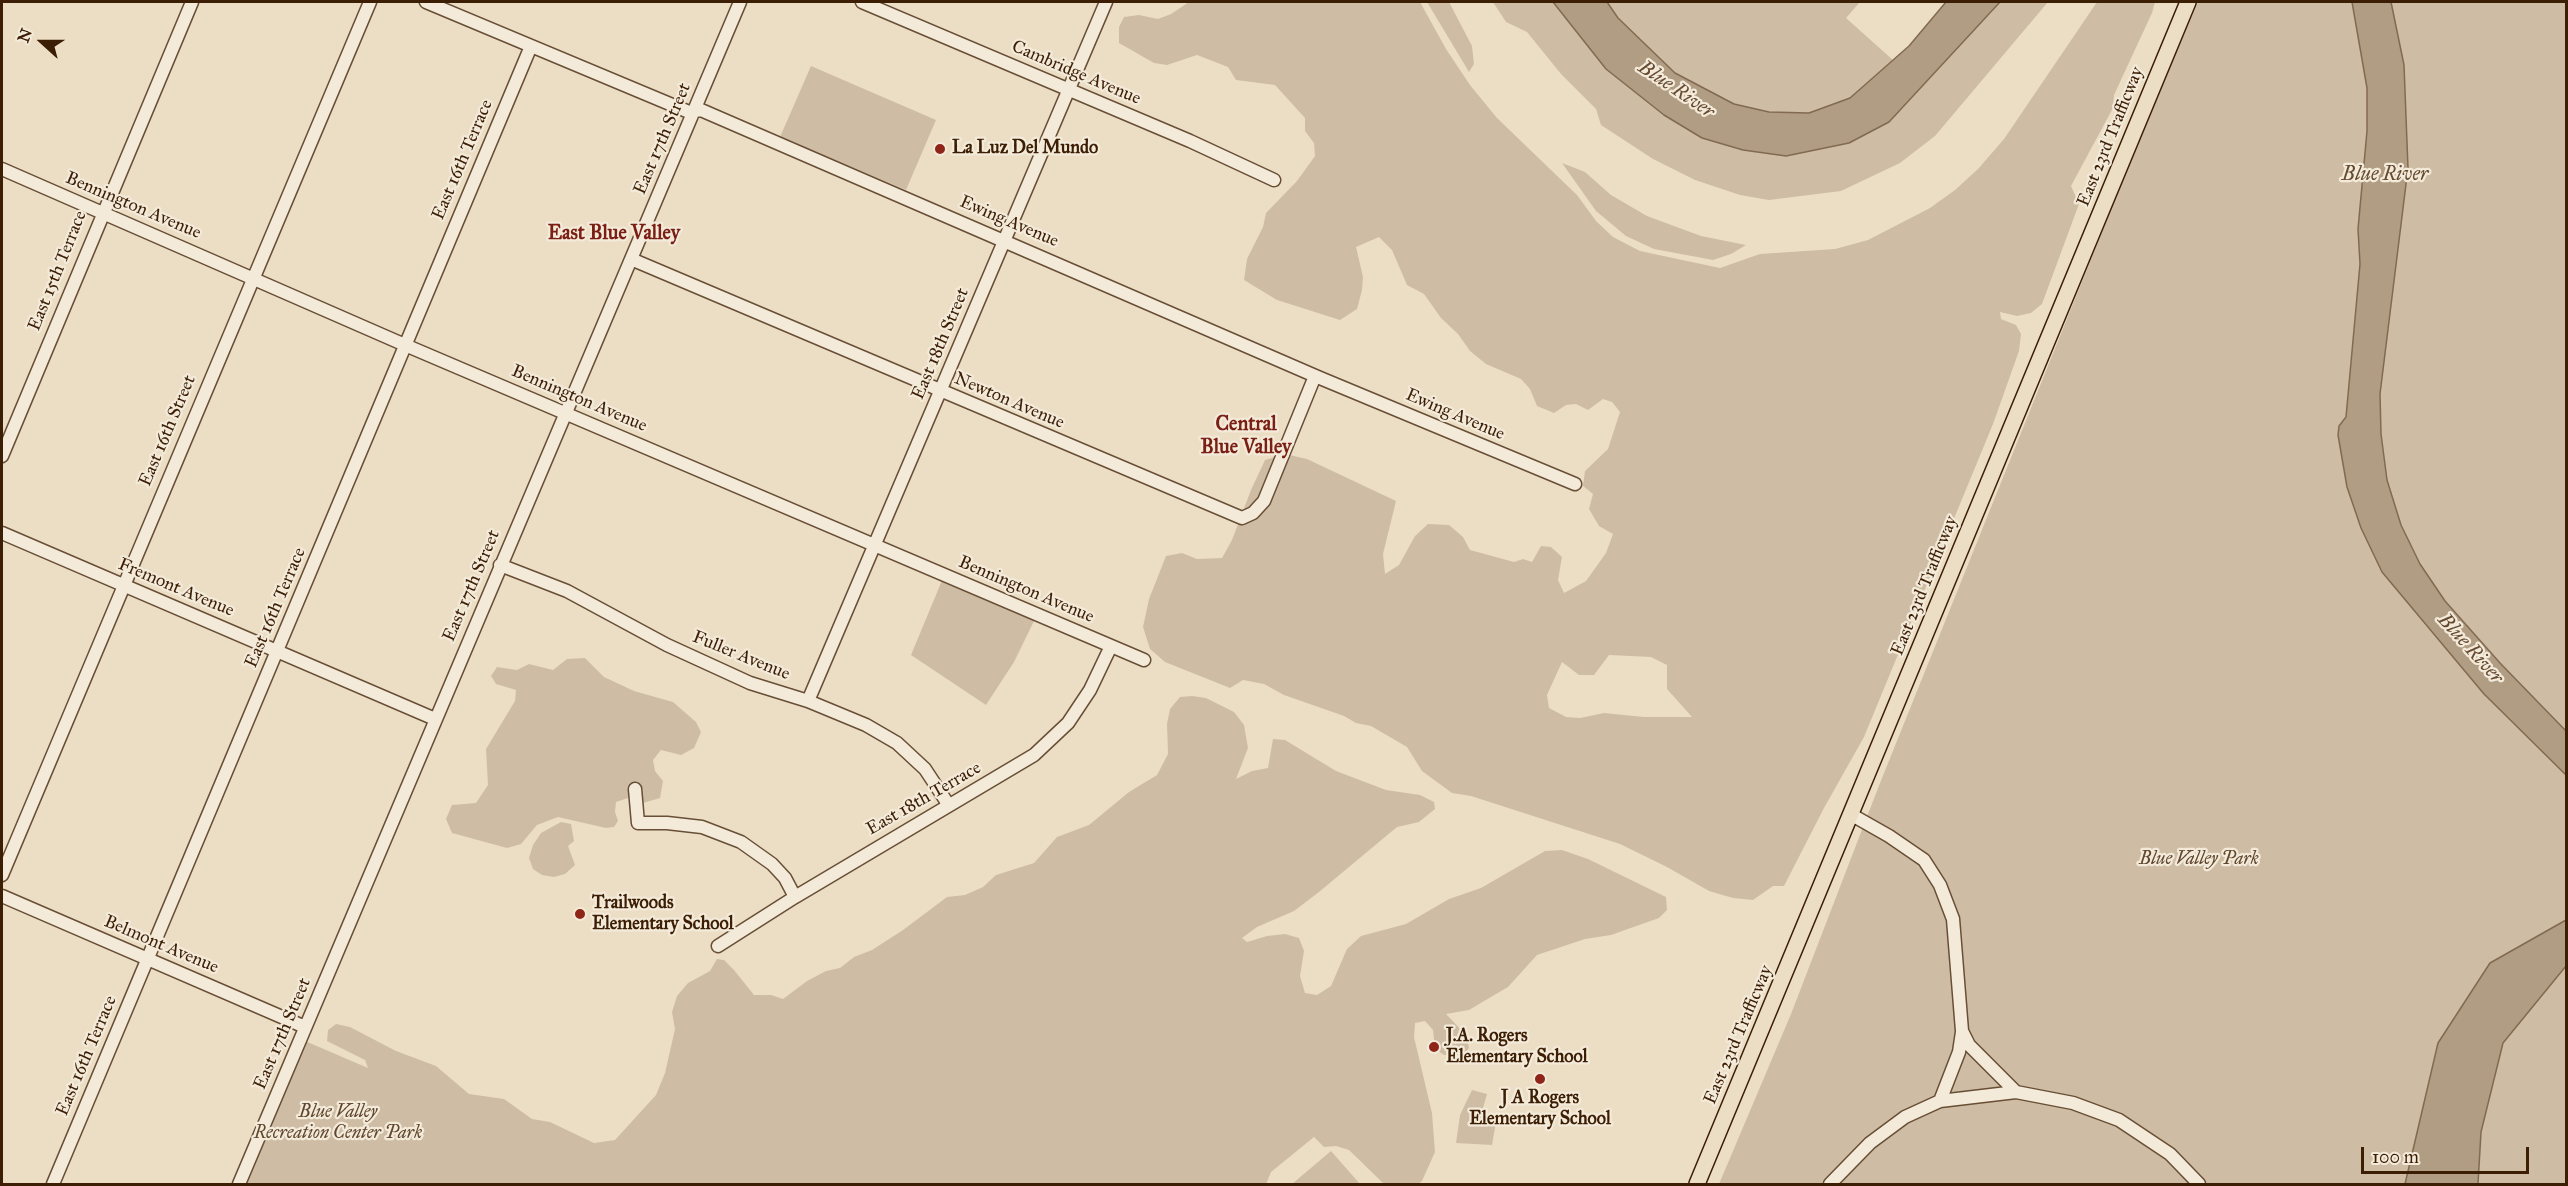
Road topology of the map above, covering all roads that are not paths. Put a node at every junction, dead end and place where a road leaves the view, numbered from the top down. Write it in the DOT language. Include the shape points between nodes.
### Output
graph roads {
  1 [pos="192,2"];
  2 [pos="370,2"];
  3 [pos="426,2"];
  4 [pos="740,2"];
  5 [pos="862,2"];
  6 [pos="1106,2"];
  7 [pos="2188,2"];
  8 [pos="531,46"];
  9 [pos="1069,89"];
  10 [pos="694,111"];
  11 [pos="2,169"];
  12 [pos="1274,180"];
  13 [pos="102,212"];
  14 [pos="1004,240"];
  15 [pos="631,260"];
  16 [pos="252,277"];
  17 [pos="405,345"];
  18 [pos="1315,376"];
  19 [pos="940,392"];
  20 [pos="565,413"];
  21 [pos="2,456"];
  22 [pos="1575,484"];
  23 [pos="2,533"];
  24 [pos="875,545"];
  25 [pos="500,565"];
  26 [pos="123,585"];
  27 [pos="1111,646"];
  28 [pos="277,651"];
  29 [pos="1144,660"];
  30 [pos="808,701"];
  31 [pos="435,719"];
  32 [pos="635,789"];
  33 [pos="948,804"];
  34 [pos="1852,815"];
  35 [pos="2,875"];
  36 [pos="2,897"];
  37 [pos="795,897"];
  38 [pos="718,946"];
  39 [pos="148,959"];
  40 [pos="305,1028"];
  41 [pos="1962,1031"];
  42 [pos="2016,1092"];
  43 [pos="1940,1101"];
  44 [pos="53,1185"];
  45 [pos="239,1185"];
  46 [pos="1697,1185"];
  47 [pos="1830,1185"];
  48 [pos="2199,1185"];
  1 -- 13 [label="street, East 15th Terrace"];
  2 -- 16 [label="street, East 16th Street"];
  3 -- 8 [label="street, Ewing Avenue"];
  4 -- 10 [label="street, East 17th Street"];
  5 -- 9 [label="street, Cambridge Avenue"];
  6 -- 9 [label="street, East 18th Street"];
  7 -- 34 [label="main road, East 23rd Trafficway"];
  8 -- 10 [label="street, Ewing Avenue"];
  8 -- 17 [label="street, East 16th Terrace"];
  9 -- 12 [label="street, Cambridge Avenue"];
  9 -- 14 [label="street, East 18th Street"];
  10 -- 14 [label="street, Ewing Avenue" via="701,110"];
  10 -- 15 [label="street, East 17th Street"];
  11 -- 13 [label="street, Bennington Avenue"];
  13 -- 16 [label="street, Bennington Avenue"];
  13 -- 21 [label="street, East 15th Terrace"];
  14 -- 18 [label="street, Ewing Avenue"];
  14 -- 19 [label="street, East 18th Street"];
  15 -- 19 [label="street, Newton Avenue"];
  15 -- 20 [label="street, East 17th Street"];
  16 -- 17 [label="street, Bennington Avenue"];
  16 -- 26 [label="street, East 16th Street"];
  17 -- 20 [label="street, Bennington Avenue"];
  17 -- 28 [label="street, East 16th Terrace"];
  18 -- 19 [label="street, Newton Avenue" via="1264,501 1242,518"];
  18 -- 22 [label="street, Ewing Avenue"];
  19 -- 24 [label="street, East 18th Street"];
  20 -- 24 [label="street, Bennington Avenue"];
  20 -- 25 [label="street, East 17th Street"];
  23 -- 26 [label="street, Fremont Avenue"];
  24 -- 27 [label="street, Bennington Avenue"];
  24 -- 30 [label="street, East 18th Street"];
  25 -- 30 [label="street, Fuller Avenue" via="567,591 667,645 750,683"];
  25 -- 31 [label="street, East 17th Street"];
  26 -- 28 [label="street, Fremont Avenue"];
  26 -- 35 [label="street, East 16th Street"];
  27 -- 29 [label="street, Bennington Avenue"];
  27 -- 33 [label="street, East 18th Terrace" via="1090,690 1068,723 1034,755"];
  28 -- 31 [label="street, Fremont Avenue"];
  28 -- 39 [label="street, East 16th Terrace"];
  30 -- 33 [label="street, Fuller Avenue" via="866,725 897,743 925,769"];
  31 -- 40 [label="street, East 17th Street"];
  32 -- 37 [label="street" via="638,824 702,827 741,842 772,864"];
  33 -- 37 [label="street, East 18th Terrace"];
  34 -- 41 [label="street" via="1924,860 1940,885 1953,919"];
  34 -- 46 [label="main road, East 23rd Trafficway"];
  36 -- 39 [label="street, Belmont Avenue"];
  37 -- 38 [label="street, East 18th Terrace"];
  39 -- 40 [label="street, Belmont Avenue"];
  39 -- 44 [label="street, East 16th Terrace"];
  40 -- 45 [label="street, East 17th Street"];
  41 -- 42 [label="street" via="1969,1045"];
  41 -- 43 [label="street" via="1959,1052"];
  42 -- 43 [label="street"];
  42 -- 48 [label="street" via="2073,1103 2119,1120 2170,1154"];
  43 -- 47 [label="street" via="1905,1118 1870,1143"];
}
